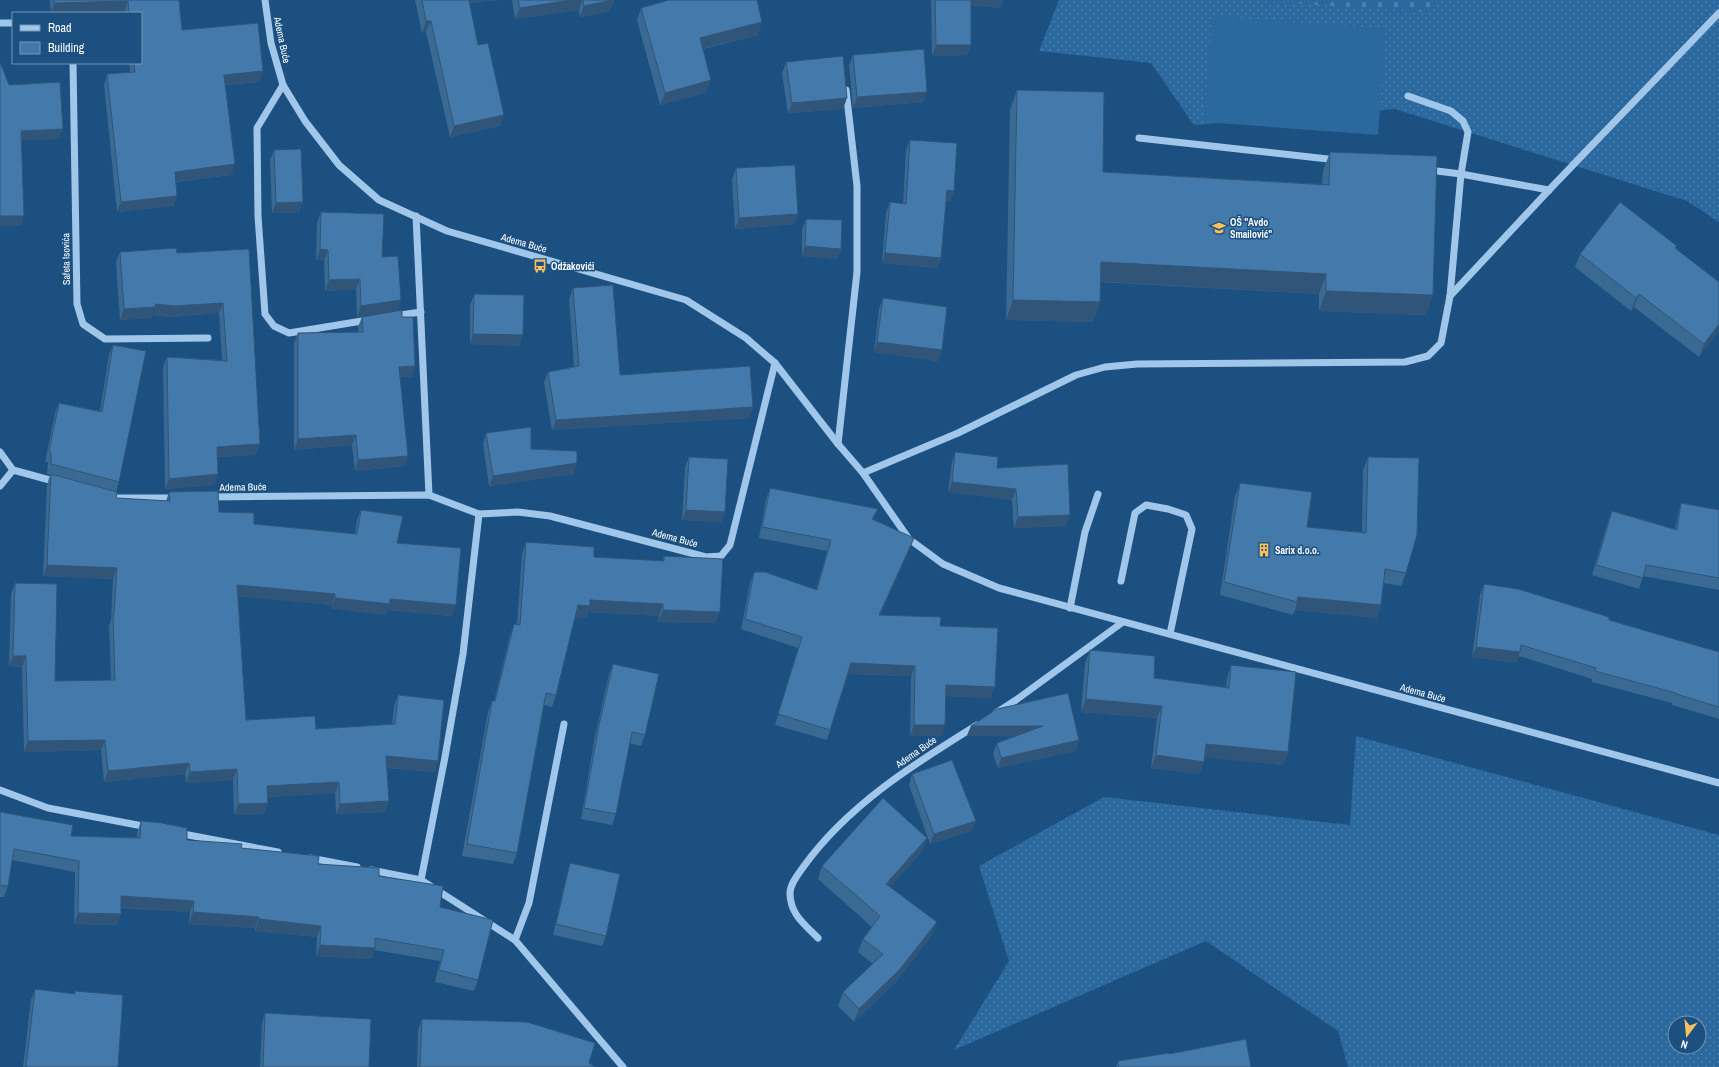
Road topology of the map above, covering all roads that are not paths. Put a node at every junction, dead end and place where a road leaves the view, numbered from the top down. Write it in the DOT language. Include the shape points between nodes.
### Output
graph roads {
  1 [pos="265,0"];
  2 [pos="1719,13"];
  3 [pos="0,23"];
  4 [pos="12,24"];
  5 [pos="73,64"];
  6 [pos="845,82"];
  7 [pos="283,85"];
  8 [pos="1408,96"];
  9 [pos="1139,138"];
  10 [pos="1343,160"];
  11 [pos="1421,169"];
  12 [pos="1461,174"];
  13 [pos="1549,190"];
  14 [pos="416,216"];
  15 [pos="1450,296"];
  16 [pos="421,312"];
  17 [pos="390,317"];
  18 [pos="374,319"];
  19 [pos="208,338"];
  20 [pos="775,363"];
  21 [pos="838,444"];
  22 [pos="0,452"];
  23 [pos="13,470"];
  24 [pos="863,473"];
  25 [pos="64,484"];
  26 [pos="0,486"];
  27 [pos="1098,494"];
  28 [pos="429,495"];
  29 [pos="107,496"];
  30 [pos="201,497"];
  31 [pos="185,498"];
  32 [pos="479,514"];
  33 [pos="1121,581"];
  34 [pos="1070,608"];
  35 [pos="1123,622"];
  36 [pos="1170,634"];
  37 [pos="989,717"];
  38 [pos="983,721"];
  39 [pos="564,724"];
  40 [pos="1719,783"];
  41 [pos="0,790"];
  42 [pos="157,829"];
  43 [pos="172,832"];
  44 [pos="289,854"];
  45 [pos="305,857"];
  46 [pos="421,880"];
  47 [pos="818,938"];
  48 [pos="515,940"];
  49 [pos="623,1067"];
  1 -- 7 [label="street, Adema Buće" via="271,43"];
  2 -- 13 [label="street"];
  3 -- 4 [label="street"];
  5 -- 19 [label="street, Safeta Isovića" via="77,304 83,324 105,339"];
  6 -- 21 [label="street" via="857,186 857,272"];
  7 -- 14 [label="street, Adema Buće" via="305,121 339,164 379,200"];
  7 -- 18 [label="street" via="257,128 258,216 265,314 274,326 289,333"];
  8 -- 12 [label="street" via="1451,111 1462,120 1468,132"];
  9 -- 10 [label="street"];
  11 -- 12 [label="street"];
  12 -- 13 [label="street"];
  12 -- 15 [label="street"];
  13 -- 15 [label="street"];
  14 -- 16 [label="street"];
  14 -- 20 [label="street, Adema Buće" via="447,231 686,300 746,338"];
  15 -- 24 [label="street" via="1441,343 1428,356 1405,362 1136,364 1105,367 1076,375 958,433"];
  16 -- 17 [label="street"];
  16 -- 28 [label="street"];
  20 -- 21 [label="street, Adema Buće"];
  20 -- 32 [label="street, Adema Buće" via="730,546 721,556 706,557 550,516 518,512"];
  21 -- 24 [label="street, Adema Buće"];
  22 -- 23 [label="street"];
  23 -- 25 [label="street"];
  23 -- 26 [label="street"];
  24 -- 34 [label="street, Adema Buće" via="909,539 943,564 999,588"];
  27 -- 34 [label="street" via="1085,532"];
  28 -- 30 [label="street, Adema Buće"];
  28 -- 32 [label="street, Adema Buće"];
  29 -- 31 [label="street"];
  32 -- 46 [label="street" via="463,654"];
  33 -- 36 [label="street" via="1135,513 1146,505 1186,515 1192,529"];
  34 -- 35 [label="street, Adema Buće"];
  35 -- 36 [label="street, Adema Buće"];
  35 -- 37 [label="street"];
  36 -- 40 [label="street, Adema Buće"];
  38 -- 47 [label="street, Adema Buće" via="916,762 855,811 816,848 797,876 790,892 795,916"];
  39 -- 48 [label="street" via="529,903"];
  41 -- 42 [label="street" via="48,808"];
  43 -- 44 [label="street"];
  45 -- 46 [label="street"];
  46 -- 48 [label="street"];
  48 -- 49 [label="street"];
}
